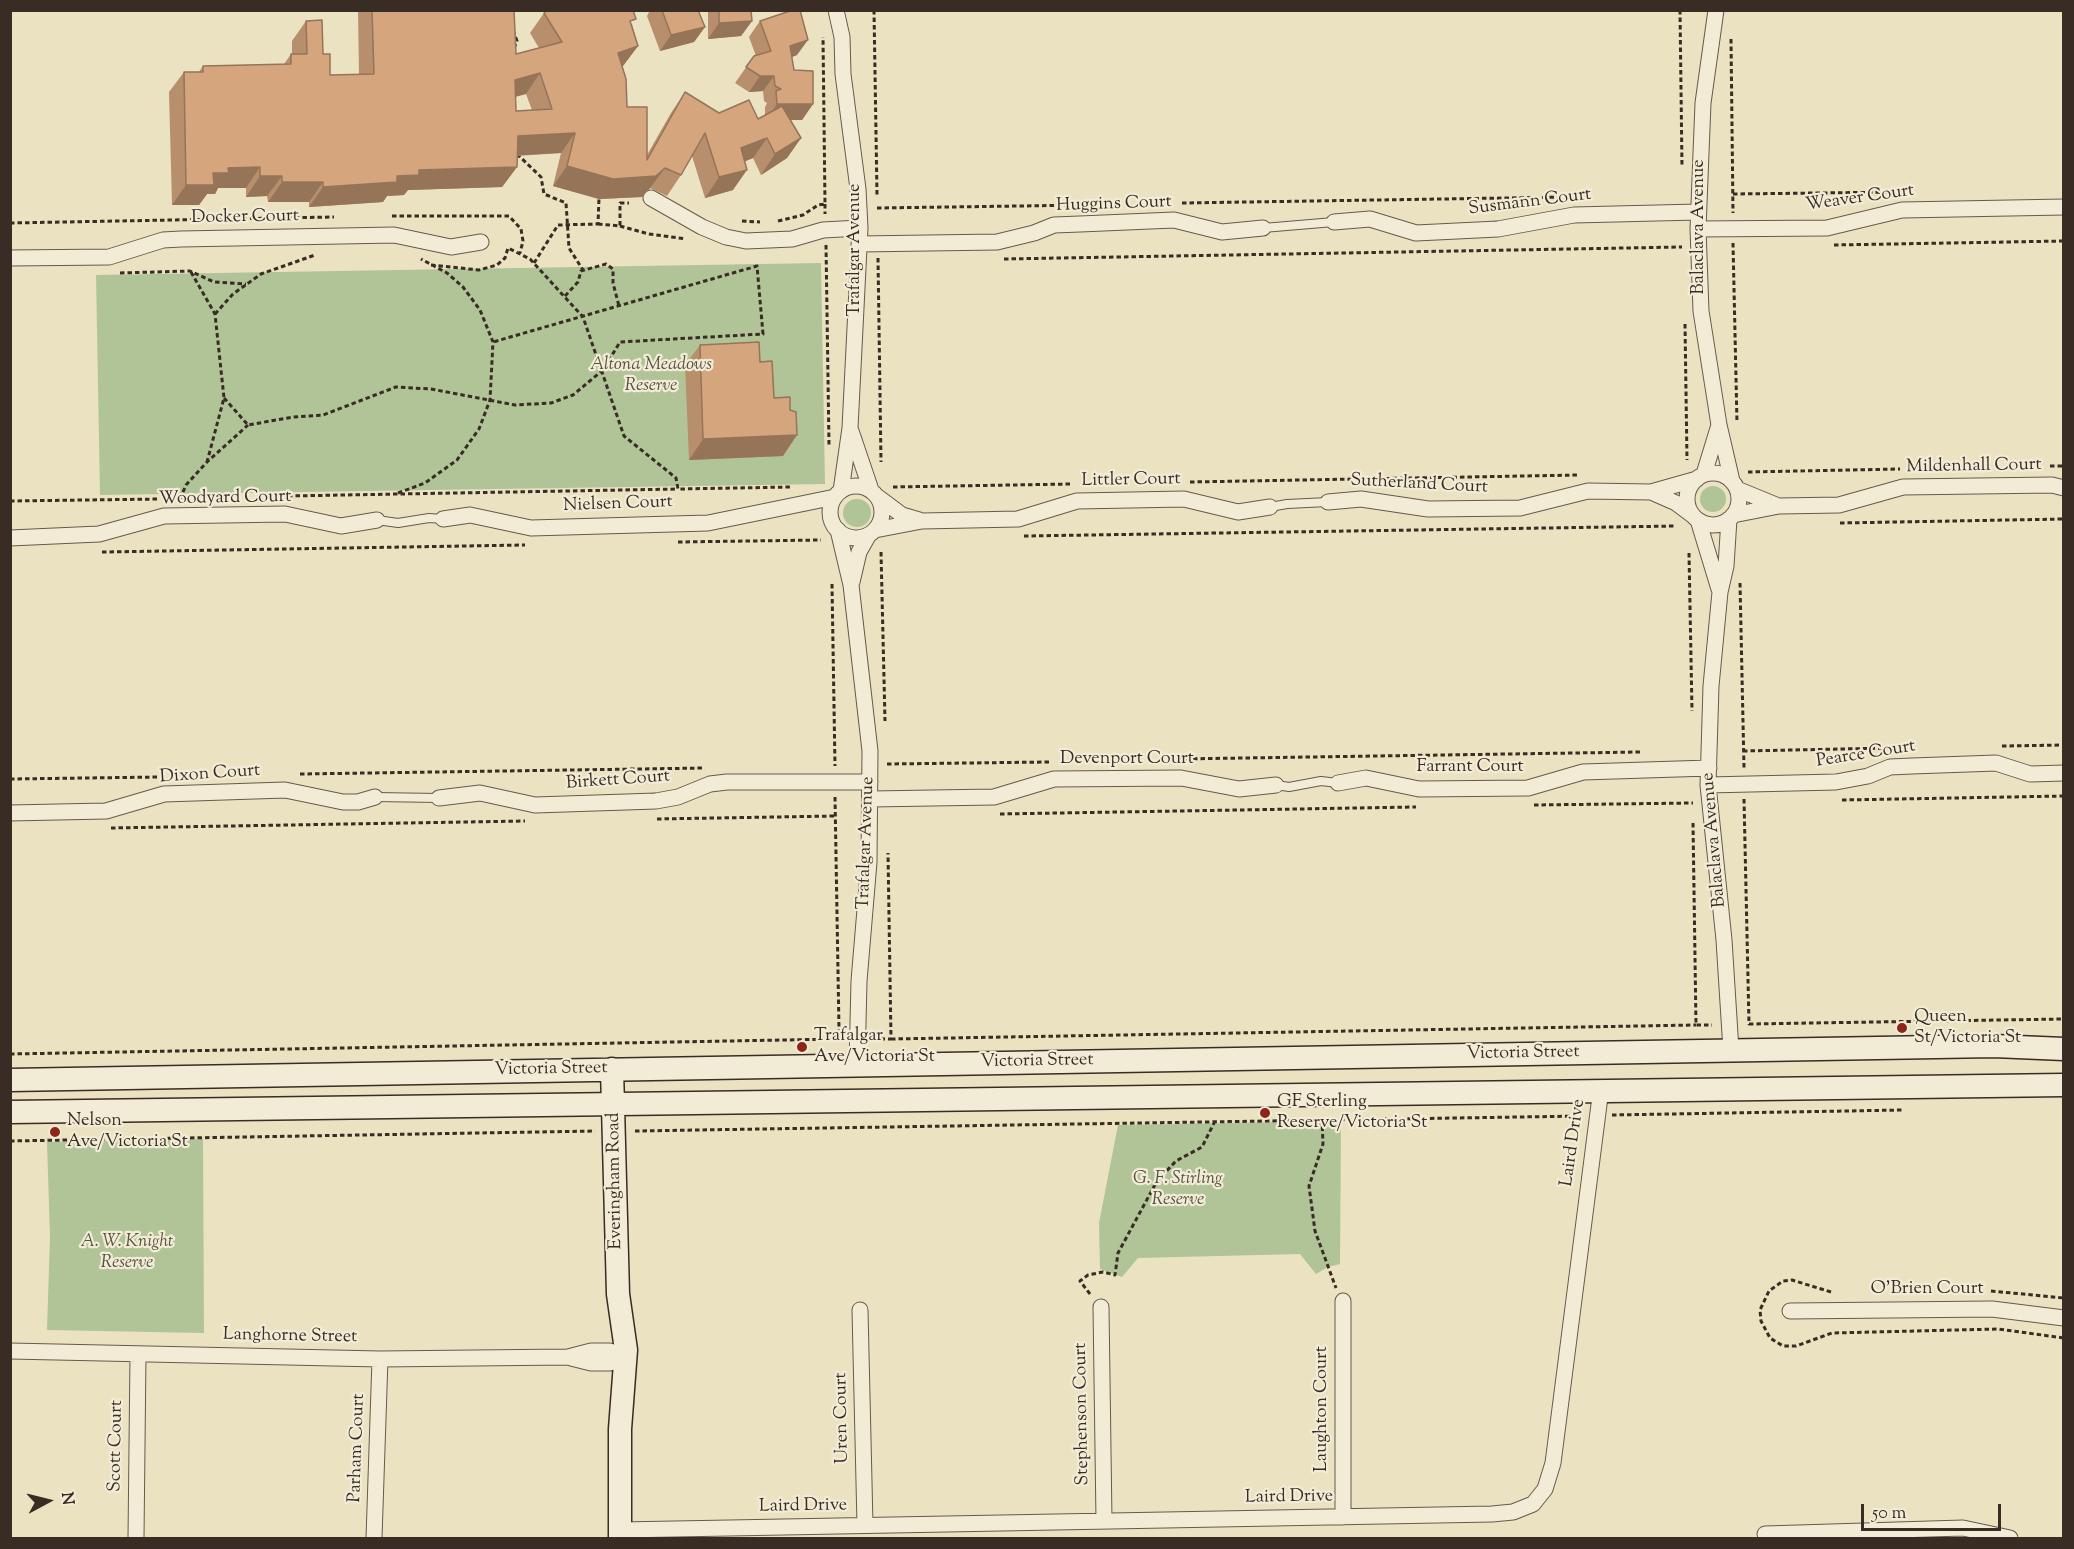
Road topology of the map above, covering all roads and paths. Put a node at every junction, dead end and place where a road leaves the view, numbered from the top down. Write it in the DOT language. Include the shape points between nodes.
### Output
graph roads {
  1 [pos="836,10"];
  2 [pos="847,10"];
  3 [pos="874,10"];
  4 [pos="1704,10"];
  5 [pos="1716,10"];
  6 [pos="511,25"];
  7 [pos="1713,29"];
  8 [pos="823,33"];
  9 [pos="842,37"];
  10 [pos="512,51"];
  11 [pos="516,153"];
  12 [pos="597,192"];
  13 [pos="1910,192"];
  14 [pos="1733,194"];
  15 [pos="1576,197"];
  16 [pos="651,198"];
  17 [pos="629,203"];
  18 [pos="825,204"];
  19 [pos="1173,204"];
  20 [pos="1102,205"];
  21 [pos="2064,207"];
  22 [pos="1698,212"];
  23 [pos="731,221"];
  24 [pos="1334,222"];
  25 [pos="567,224"];
  26 [pos="598,224"];
  27 [pos="620,226"];
  28 [pos="702,226"];
  29 [pos="860,228"];
  30 [pos="1263,228"];
  31 [pos="826,230"];
  32 [pos="1698,230"];
  33 [pos="2064,241"];
  34 [pos="481,242"];
  35 [pos="878,243"];
  36 [pos="859,244"];
  37 [pos="1828,245"];
  38 [pos="1683,247"];
  39 [pos="316,254"];
  40 [pos="417,256"];
  41 [pos="10,258"];
  42 [pos="996,259"];
  43 [pos="878,261"];
  44 [pos="890,261"];
  45 [pos="534,263"];
  46 [pos="431,264"];
  47 [pos="582,270"];
  48 [pos="247,284"];
  49 [pos="565,296"];
  50 [pos="619,306"];
  51 [pos="215,314"];
  52 [pos="583,317"];
  53 [pos="493,342"];
  54 [pos="603,370"];
  55 [pos="224,398"];
  56 [pos="490,400"];
  57 [pos="248,425"];
  58 [pos="1719,425"];
  59 [pos="850,428"];
  60 [pos="1727,459"];
  61 [pos="207,462"];
  62 [pos="844,462"];
  63 [pos="863,464"];
  64 [pos="1703,471"];
  65 [pos="1582,475"];
  66 [pos="1189,482"];
  67 [pos="1082,483"];
  68 [pos="1678,485"];
  69 [pos="799,487"];
  70 [pos="891,487"];
  71 [pos="1739,488"];
  72 [pos="2064,488"];
  73 [pos="678,489"];
  74 [pos="1651,492"];
  75 [pos="838,494"];
  76 [pos="874,494"];
  77 [pos="180,499"];
  78 [pos="1328,502"];
  79 [pos="1676,503"];
  80 [pos="794,506"];
  81 [pos="1779,506"];
  82 [pos="1270,507"];
  83 [pos="1731,517"];
  84 [pos="1696,518"];
  85 [pos="443,519"];
  86 [pos="2064,519"];
  87 [pos="377,520"];
  88 [pos="922,521"];
  89 [pos="1830,523"];
  90 [pos="1676,526"];
  91 [pos="835,527"];
  92 [pos="1682,529"];
  93 [pos="10,530"];
  94 [pos="871,533"];
  95 [pos="39,536"];
  96 [pos="1024,536"];
  97 [pos="10,538"];
  98 [pos="821,540"];
  99 [pos="666,543"];
  100 [pos="535,545"];
  101 [pos="94,552"];
  102 [pos="882,552"];
  103 [pos="1740,579"];
  104 [pos="851,585"];
  105 [pos="1720,592"];
  106 [pos="885,729"];
  107 [pos="1645,752"];
  108 [pos="886,753"];
  109 [pos="1171,760"];
  110 [pos="1052,762"];
  111 [pos="715,767"];
  112 [pos="1709,768"];
  113 [pos="2064,773"];
  114 [pos="297,774"];
  115 [pos="166,777"];
  116 [pos="10,779"];
  117 [pos="870,782"];
  118 [pos="1338,783"];
  119 [pos="1744,784"];
  120 [pos="1276,785"];
  121 [pos="1708,785"];
  122 [pos="2064,796"];
  123 [pos="375,797"];
  124 [pos="440,798"];
  125 [pos="871,799"];
  126 [pos="1839,800"];
  127 [pos="1744,801"];
  128 [pos="1756,801"];
  129 [pos="1693,803"];
  130 [pos="1527,805"];
  131 [pos="1420,807"];
  132 [pos="10,813"];
  133 [pos="994,814"];
  134 [pos="836,816"];
  135 [pos="656,819"];
  136 [pos="537,821"];
  137 [pos="106,828"];
  138 [pos="2063,1019"];
  139 [pos="1696,1025"];
  140 [pos="2064,1027"];
  141 [pos="839,1039"];
  142 [pos="891,1039"];
  143 [pos="2064,1049"];
  144 [pos="1731,1050"];
  145 [pos="10,1054"];
  146 [pos="857,1065"];
  147 [pos="612,1069"];
  148 [pos="10,1080"];
  149 [pos="2064,1085"];
  150 [pos="1730,1088"];
  151 [pos="1601,1089"];
  152 [pos="858,1102"];
  153 [pos="614,1103"];
  154 [pos="1915,1109"];
  155 [pos="10,1112"];
  156 [pos="1597,1115"];
  157 [pos="1322,1119"];
  158 [pos="1215,1121"];
  159 [pos="615,1131"];
  160 [pos="10,1141"];
  161 [pos="1343,1301"];
  162 [pos="1101,1307"];
  163 [pos="860,1310"];
  164 [pos="1790,1311"];
  165 [pos="2064,1318"];
  166 [pos="10,1351"];
  167 [pos="138,1354"];
  168 [pos="615,1357"];
  169 [pos="380,1359"];
  170 [pos="1343,1517"];
  171 [pos="1104,1521"];
  172 [pos="865,1525"];
  173 [pos="620,1534"];
  174 [pos="1765,1534"];
  175 [pos="136,1539"];
  176 [pos="374,1539"];
  177 [pos="2010,1539"];
  1 -- 9 [label="street, Trafalgar Avenue"];
  2 -- 9 [label="street, Trafalgar Avenue"];
  3 -- 20 [label="path" via="877,208"];
  4 -- 7 [label="street"];
  5 -- 7 [label="street, Balaclava Avenue"];
  6 -- 10 [label="path" via="517,41"];
  7 -- 22 [label="street, Balaclava Avenue" via="1703,103"];
  8 -- 18 [label="path"];
  9 -- 29 [label="street, Trafalgar Avenue"];
  11 -- 25 [label="path" via="541,177 544,194 566,203"];
  12 -- 26 [label="path"];
  13 -- 14 [label="path"];
  15 -- 19 [label="path"];
  16 -- 28 [label="street"];
  17 -- 27 [label="path" via="620,203"];
  18 -- 23 [label="path" via="782,221"];
  18 -- 31 [label="path"];
  21 -- 32 [label="street, Weaver Court" via="1902,210 1827,228"];
  22 -- 24 [label="street, Susmann Court" via="1574,215 1498,229 1416,233 1370,219"];
  22 -- 32 [label="street, Balaclava Avenue"];
  24 -- 30 [label="lane"];
  25 -- 26 [label="path"];
  25 -- 45 [label="path" via="555,228"];
  25 -- 47 [label="path" via="569,248"];
  26 -- 27 [label="path"];
  27 -- 28 [label="path" via="687,238 695,236"];
  28 -- 31 [label="street" via="746,241 792,239"];
  29 -- 31 [label="street"];
  29 -- 36 [label="street, Trafalgar Avenue"];
  30 -- 35 [label="street, Huggins Court" via="1222,232 1174,220 1054,225 997,242"];
  31 -- 62 [label="path" via="829,461"];
  32 -- 58 [label="street, Balaclava Avenue" via="1701,311"];
  33 -- 37 [label="path"];
  34 -- 41 [label="street, Docker Court" via="451,247 394,235 181,238 109,257"];
  35 -- 36 [label="street, Huggins Court"];
  35 -- 43 [label="path"];
  36 -- 59 [label="street, Trafalgar Avenue"];
  38 -- 42 [label="path"];
  39 -- 48 [label="path" via="261,274"];
  40 -- 46 [label="path"];
  43 -- 44 [label="path"];
  43 -- 63 [label="path" via="881,463"];
  45 -- 46 [label="path" via="508,248 497,265 479,270"];
  45 -- 49 [label="path"];
  46 -- 53 [label="path" via="463,287 480,310"];
  47 -- 49 [label="path" via="573,290"];
  47 -- 50 [label="path" via="609,265"];
  48 -- 51 [label="path"];
  48 -- 51 [label="path" via="214,282 190,271"];
  49 -- 52 [label="path"];
  50 -- 52 [label="path"];
  50 -- 54 [label="path" via="757,266 763,334 620,342"];
  51 -- 55 [label="path"];
  52 -- 53 [label="path"];
  52 -- 54 [label="path"];
  53 -- 56 [label="path"];
  54 -- 56 [label="path" via="573,395 551,404 515,405"];
  54 -- 73 [label="path" via="624,436 676,478"];
  55 -- 57 [label="path"];
  55 -- 61 [label="path"];
  56 -- 57 [label="path" via="396,387 323,415"];
  56 -- 73 [label="path" via="479,429 457,460 424,483 395,494"];
  57 -- 61 [label="path"];
  58 -- 60 [label="street, Balaclava Avenue"];
  58 -- 64 [label="street, Balaclava Avenue"];
  59 -- 62 [label="street, Trafalgar Avenue"];
  59 -- 63 [label="street, Trafalgar Avenue"];
  60 -- 71 [label="street, Balaclava Avenue"];
  60 -- 71 [label="path" via="1738,459 1743,472 1749,472"];
  61 -- 77 [label="path" via="186,485"];
  62 -- 75 [label="street, Trafalgar Avenue"];
  63 -- 76 [label="street, Trafalgar Avenue"];
  64 -- 68 [label="street, Sutherland Court"];
  64 -- 68 [label="path" via="1687,460 1687,468 1678,473"];
  64 -- 71 [label="street" via="1719,473"];
  64 -- 84 [label="street" via="1691,485 1687,501"];
  65 -- 66 [label="path"];
  67 -- 70 [label="path"];
  68 -- 74 [label="street, Sutherland Court"];
  69 -- 73 [label="path"];
  71 -- 81 [label="street, Mildenhall Court"];
  71 -- 83 [label="street"];
  72 -- 81 [label="street, Mildenhall Court" via="1903,487 1832,506"];
  74 -- 78 [label="street, Sutherland Court" via="1588,491 1520,508 1428,509 1361,499"];
  74 -- 79 [label="street, Sutherland Court"];
  75 -- 76 [label="street" via="856,486"];
  75 -- 80 [label="street, Nielsen Court"];
  75 -- 91 [label="street" via="830,510"];
  76 -- 88 [label="street, Littler Court" via="902,515"];
  76 -- 94 [label="street" via="882,514"];
  78 -- 82 [label="lane"];
  79 -- 84 [label="street, Sutherland Court"];
  79 -- 90 [label="path"];
  80 -- 85 [label="street, Nielsen Court" via="708,523 531,528 470,515"];
  80 -- 91 [label="street" via="819,514"];
  81 -- 83 [label="street, Mildenhall Court"];
  82 -- 88 [label="street, Littler Court" via="1238,512 1184,499 1087,500 1018,519"];
  83 -- 84 [label="street" via="1713,524"];
  83 -- 105 [label="street, Balaclava Avenue"];
  84 -- 105 [label="street, Balaclava Avenue"];
  85 -- 87 [label="lane" via="398,523"];
  86 -- 89 [label="path"];
  87 -- 95 [label="street, Woodyard Court" via="341,526 285,514 164,516 99,534"];
  88 -- 94 [label="street, Littler Court"];
  90 -- 92 [label="path" via="1676,530"];
  90 -- 96 [label="path"];
  91 -- 94 [label="street" via="852,538"];
  91 -- 104 [label="street, Trafalgar Avenue"];
  93 -- 95 [label="street, Woodyard Court"];
  94 -- 104 [label="street, Trafalgar Avenue" via="859,552"];
  95 -- 97 [label="street, Woodyard Court"];
  98 -- 99 [label="path"];
  100 -- 101 [label="path"];
  102 -- 106 [label="path"];
  103 -- 119 [label="path"];
  104 -- 117 [label="street, Trafalgar Avenue"];
  105 -- 112 [label="street, Balaclava Avenue" via="1710,697"];
  107 -- 109 [label="path"];
  108 -- 110 [label="path" via="886,764"];
  111 -- 114 [label="path"];
  112 -- 118 [label="street, Farrant Court" via="1583,772 1528,788 1419,789 1366,778"];
  112 -- 121 [label="street, Balaclava Avenue"];
  113 -- 119 [label="street, Pearce Court" via="2030,774 1996,763 1890,767 1836,782"];
  115 -- 116 [label="path"];
  117 -- 124 [label="street, Birkett Court" via="727,782 645,802 535,805 480,793"];
  117 -- 125 [label="street, Trafalgar Avenue"];
  118 -- 120 [label="lane"];
  119 -- 121 [label="street, Pearce Court"];
  119 -- 127 [label="path"];
  120 -- 125 [label="street, Devenport Court" via="1239,789 1181,777 1054,779 994,797"];
  121 -- 144 [label="street, Balaclava Avenue"];
  122 -- 126 [label="path"];
  123 -- 124 [label="lane"];
  123 -- 132 [label="street, Dixon Court" via="343,802 285,790 165,794 106,811"];
  125 -- 146 [label="street, Trafalgar Avenue"];
  127 -- 128 [label="path"];
  127 -- 138 [label="path" via="1749,1024"];
  129 -- 130 [label="path"];
  131 -- 133 [label="path"];
  134 -- 135 [label="path"];
  136 -- 137 [label="path"];
  138 -- 140 [label="path"];
  139 -- 142 [label="path"];
  141 -- 145 [label="path"];
  143 -- 144 [label="street, Victoria Street" via="1994,1046"];
  144 -- 146 [label="street, Victoria Street"];
  144 -- 150 [label="street, Balaclava Avenue"];
  146 -- 147 [label="street, Victoria Street"];
  146 -- 152 [label="street, Trafalgar Avenue"];
  147 -- 148 [label="street, Victoria Street"];
  147 -- 153 [label="street, Everingham Road"];
  149 -- 150 [label="street, Victoria Street"];
  150 -- 151 [label="street, Victoria Street"];
  151 -- 152 [label="street, Victoria Street"];
  151 -- 156 [label="street, Laird Drive"];
  152 -- 153 [label="street, Victoria Street"];
  153 -- 155 [label="street, Victoria Street"];
  153 -- 159 [label="street, Everingham Road"];
  154 -- 156 [label="path"];
  156 -- 157 [label="path"];
  156 -- 170 [label="street, Laird Drive" via="1553,1463 1545,1489 1533,1504 1513,1512"];
  157 -- 158 [label="path"];
  157 -- 161 [label="path" via="1323,1144 1309,1186 1315,1231"];
  158 -- 159 [label="path"];
  158 -- 162 [label="path" via="1202,1147 1176,1161 1157,1181 1118,1253 1115,1275 1103,1272 1080,1281"];
  159 -- 160 [label="path"];
  159 -- 168 [label="street, Everingham Road"];
  161 -- 170 [label="street, Laughton Court"];
  162 -- 171 [label="street, Stephenson Court"];
  163 -- 172 [label="street, Uren Court"];
  164 -- 165 [label="street, O'Brien Court" via="1992,1310"];
  166 -- 167 [label="street, Langhorne Street"];
  167 -- 169 [label="street, Langhorne Street"];
  167 -- 175 [label="street, Scott Court"];
  168 -- 169 [label="street, Langhorne Street" via="591,1363 568,1357"];
  168 -- 173 [label="street, Everingham Road"];
  169 -- 176 [label="street, Parham Court"];
  170 -- 171 [label="street, Laird Drive"];
  171 -- 172 [label="street, Laird Drive"];
  172 -- 173 [label="street, Laird Drive"];
  174 -- 177 [label="street" via="1963,1528"];
}
